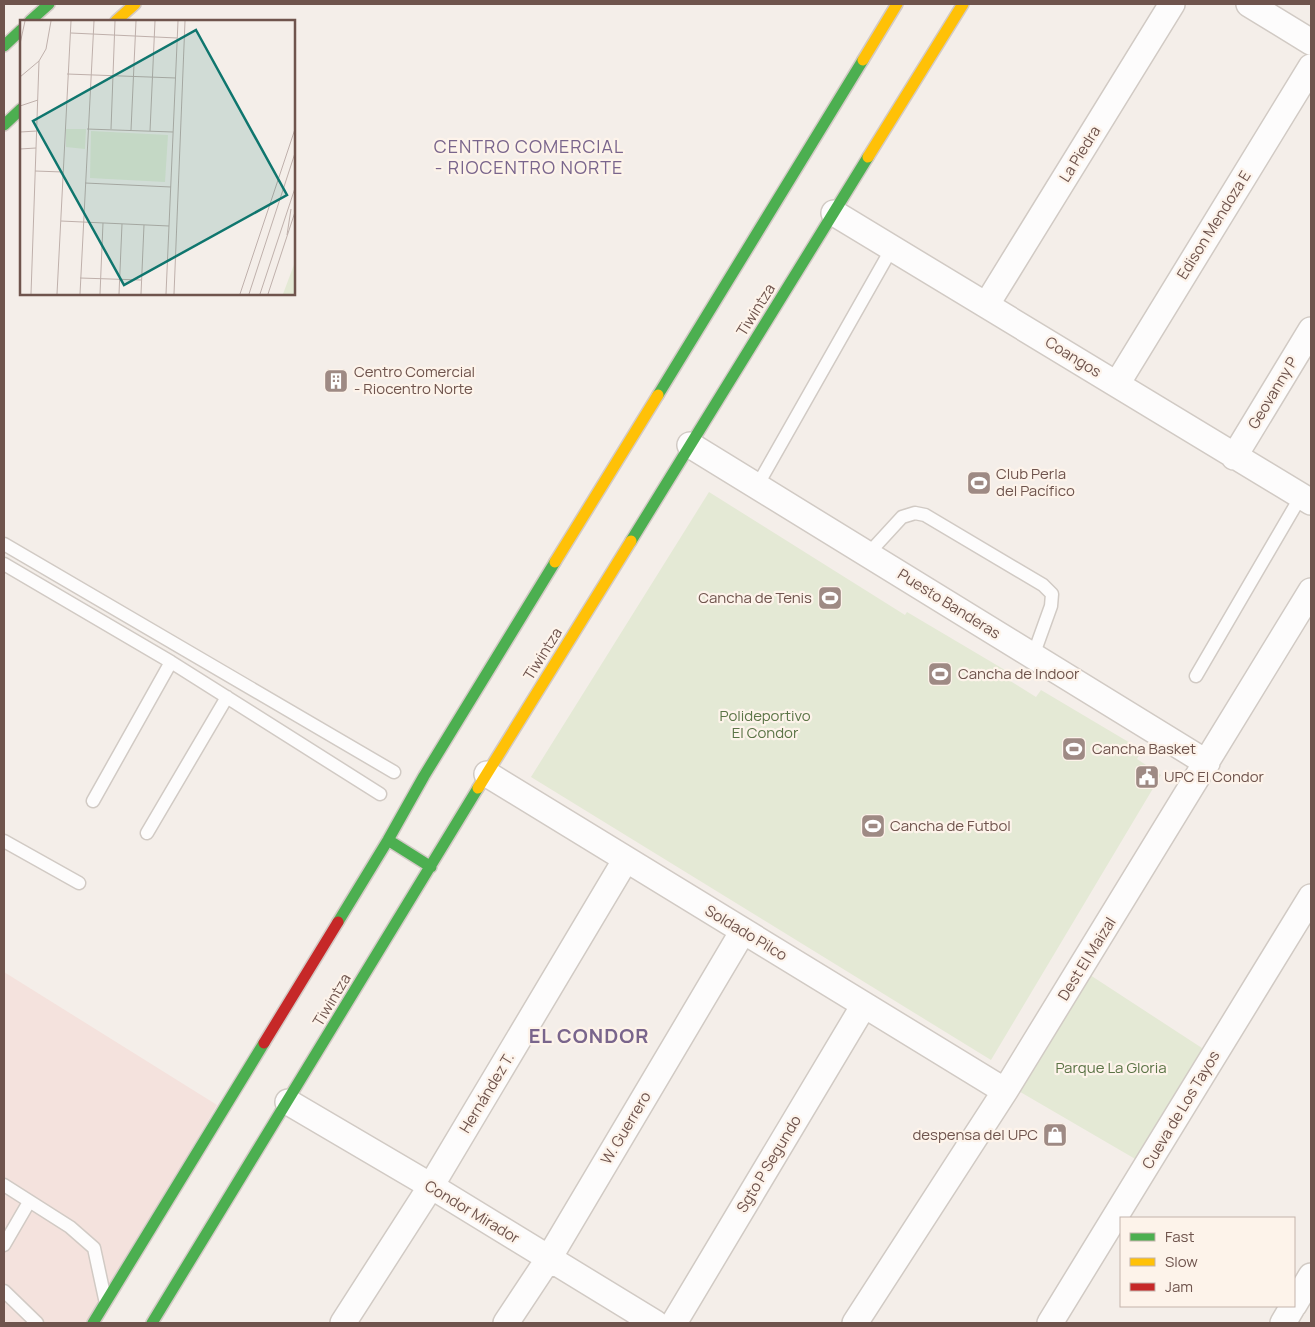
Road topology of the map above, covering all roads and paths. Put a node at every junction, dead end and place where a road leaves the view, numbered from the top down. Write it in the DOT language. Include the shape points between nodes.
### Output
graph roads {
  1 [pos="49,4"];
  2 [pos="134,4"];
  3 [pos="897,4"];
  4 [pos="963,4"];
  5 [pos="1172,4"];
  6 [pos="1248,4"];
  7 [pos="31,20"];
  8 [pos="117,20"];
  9 [pos="20,31"];
  10 [pos="1311,42"];
  11 [pos="4,46"];
  12 [pos="1311,67"];
  13 [pos="20,109"];
  14 [pos="4,125"];
  15 [pos="834,213"];
  16 [pos="892,248"];
  17 [pos="987,304"];
  18 [pos="1311,330"];
  19 [pos="1117,384"];
  20 [pos="690,445"];
  21 [pos="1234,457"];
  22 [pos="757,486"];
  23 [pos="1306,499"];
  24 [pos="4,544"];
  25 [pos="868,554"];
  26 [pos="4,564"];
  27 [pos="1311,591"];
  28 [pos="1034,656"];
  29 [pos="171,662"];
  30 [pos="1196,676"];
  31 [pos="227,698"];
  32 [pos="1207,763"];
  33 [pos="394,772"];
  34 [pos="487,774"];
  35 [pos="380,794"];
  36 [pos="93,801"];
  37 [pos="147,833"];
  38 [pos="388,840"];
  39 [pos="4,841"];
  40 [pos="626,859"];
  41 [pos="430,867"];
  42 [pos="79,884"];
  43 [pos="1310,904"];
  44 [pos="743,931"];
  45 [pos="864,1005"];
  46 [pos="1005,1091"];
  47 [pos="288,1102"];
  48 [pos="4,1185"];
  49 [pos="431,1186"];
  50 [pos="30,1202"];
  51 [pos="4,1245"];
  52 [pos="549,1258"];
  53 [pos="1311,1276"];
  54 [pos="4,1292"];
  55 [pos="106,1302"];
  56 [pos="1295,1302"];
  57 [pos="1292,1307"];
  58 [pos="37,1323"];
  59 [pos="93,1323"];
  60 [pos="152,1323"];
  61 [pos="343,1323"];
  62 [pos="506,1323"];
  63 [pos="655,1323"];
  64 [pos="674,1323"];
  65 [pos="855,1323"];
  66 [pos="1050,1323"];
  67 [pos="1283,1323"];
  1 -- 7 [label="main road"];
  2 -- 8 [label="main road"];
  3 -- 38 [label="main road" via="424,776"];
  4 -- 15 [label="main road, Tiwintza"];
  5 -- 17 [label="street, La Piedra"];
  6 -- 10 [label="street"];
  9 -- 11 [label="main road"];
  12 -- 19 [label="street, Edison Mendoza E"];
  13 -- 14 [label="main road"];
  15 -- 16 [label="street, Coangos"];
  15 -- 20 [label="main road, Tiwintza"];
  16 -- 17 [label="street, Coangos"];
  16 -- 22 [label="lane"];
  17 -- 19 [label="street, Coangos"];
  18 -- 21 [label="street, Geovanny P"];
  19 -- 21 [label="street, Coangos"];
  20 -- 22 [label="street, Puesto Banderas"];
  20 -- 34 [label="main road, Tiwintza"];
  21 -- 23 [label="street, Coangos"];
  22 -- 25 [label="street, Puesto Banderas"];
  23 -- 30 [label="lane"];
  24 -- 33 [label="lane"];
  25 -- 28 [label="street, Puesto Banderas"];
  25 -- 28 [label="lane" via="902,517 915,514 925,516 1043,585 1052,594 1051,606"];
  26 -- 29 [label="lane"];
  27 -- 32 [label="street, Dest El Maizal"];
  28 -- 32 [label="street, Puesto Banderas"];
  29 -- 31 [label="lane"];
  29 -- 36 [label="lane"];
  31 -- 35 [label="lane"];
  31 -- 37 [label="lane"];
  32 -- 46 [label="street, Dest El Maizal"];
  34 -- 40 [label="street, Soldado Pilco"];
  34 -- 41 [label="main road, Tiwintza"];
  38 -- 41 [label="main road"];
  38 -- 55 [label="main road"];
  39 -- 42 [label="lane"];
  40 -- 44 [label="street, Soldado Pilco"];
  40 -- 49 [label="street, Hernández T."];
  41 -- 47 [label="main road, Tiwintza"];
  43 -- 66 [label="street, Cueva de Los Tayos"];
  44 -- 45 [label="street, Soldado Pilco"];
  44 -- 52 [label="street, W. Guerrero"];
  45 -- 46 [label="street, Soldado Pilco"];
  45 -- 64 [label="street, Sgto P Segundo"];
  46 -- 65 [label="street, Dest El Maizal"];
  47 -- 49 [label="street, Condor Mirador"];
  47 -- 60 [label="main road, Tiwintza"];
  48 -- 50 [label="lane"];
  49 -- 52 [label="street, Condor Mirador"];
  49 -- 61 [label="street, Hernández T."];
  50 -- 51 [label="lane"];
  50 -- 55 [label="lane" via="70,1227 94,1248"];
  52 -- 62 [label="street, W. Guerrero"];
  52 -- 63 [label="street, Condor Mirador"];
  53 -- 56 [label="street"];
  54 -- 58 [label="lane"];
  55 -- 59 [label="main road"];
  57 -- 67 [label="street"];
}
